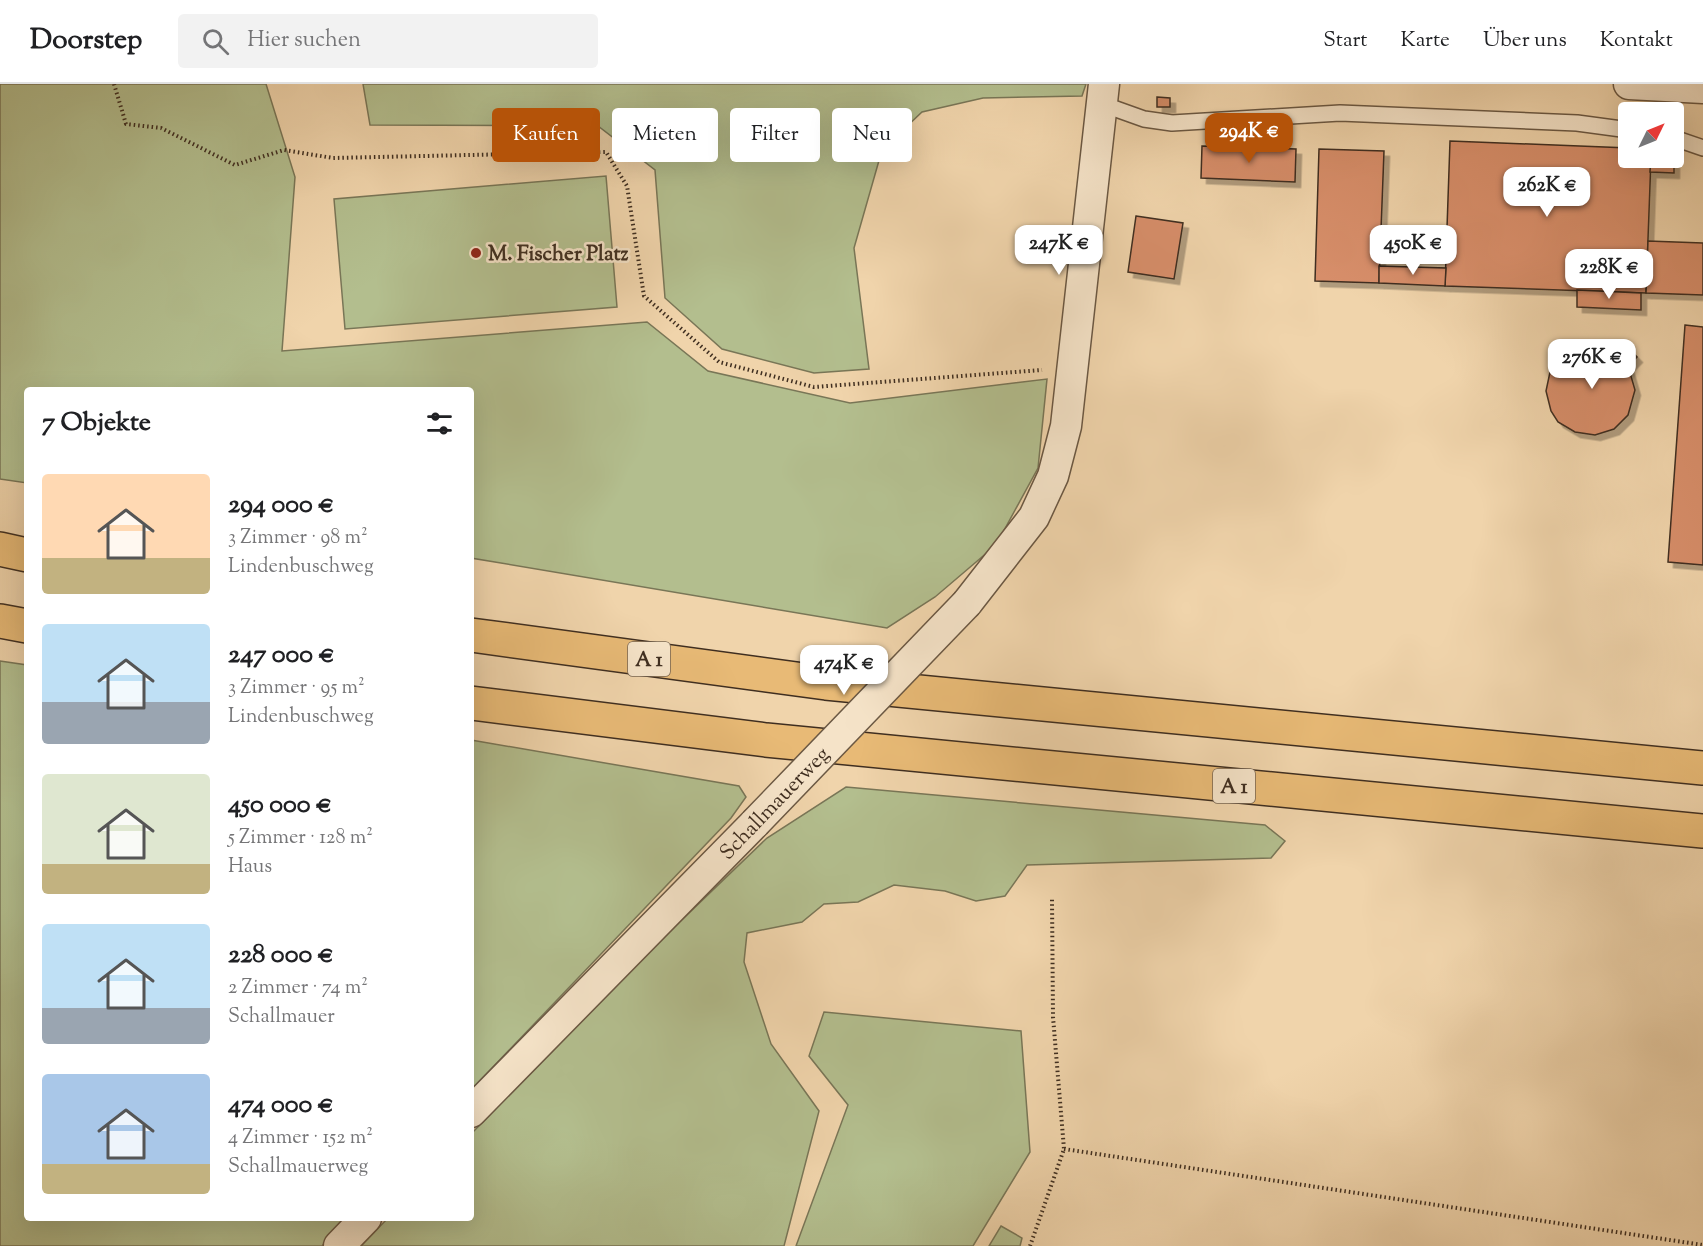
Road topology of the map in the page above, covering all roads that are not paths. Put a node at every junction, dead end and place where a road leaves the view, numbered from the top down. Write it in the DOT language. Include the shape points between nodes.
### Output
graph roads {
  1 [pos="1631,84"];
  2 [pos="1703,88"];
  3 [pos="1103,94"];
  4 [pos="1618,129"];
  5 [pos="1684,141"];
  6 [pos="1703,148"];
  7 [pos="0,549"];
  8 [pos="24,554"];
  9 [pos="0,621"];
  10 [pos="24,625"];
  11 [pos="474,635"];
  12 [pos="474,703"];
  13 [pos="1703,768"];
  14 [pos="1703,831"];
  15 [pos="474,1109"];
  16 [pos="363,1221"];
  17 [pos="339,1246"];
  1 -- 2 [label="street"];
  3 -- 4 [label="lane" via="1144,119 1172,123 1340,114 1577,123"];
  3 -- 15 [label="street, Schallmauerweg, bridge" via="1066,426 1053,476 1034,517 968,603"];
  5 -- 6 [label="lane"];
  7 -- 8 [label="highway"];
  9 -- 10 [label="highway"];
  11 -- 13 [label="highway, A 1" via="826,683"];
  12 -- 14 [label="highway, A 1" via="766,740"];
  16 -- 17 [label="street"];
}
